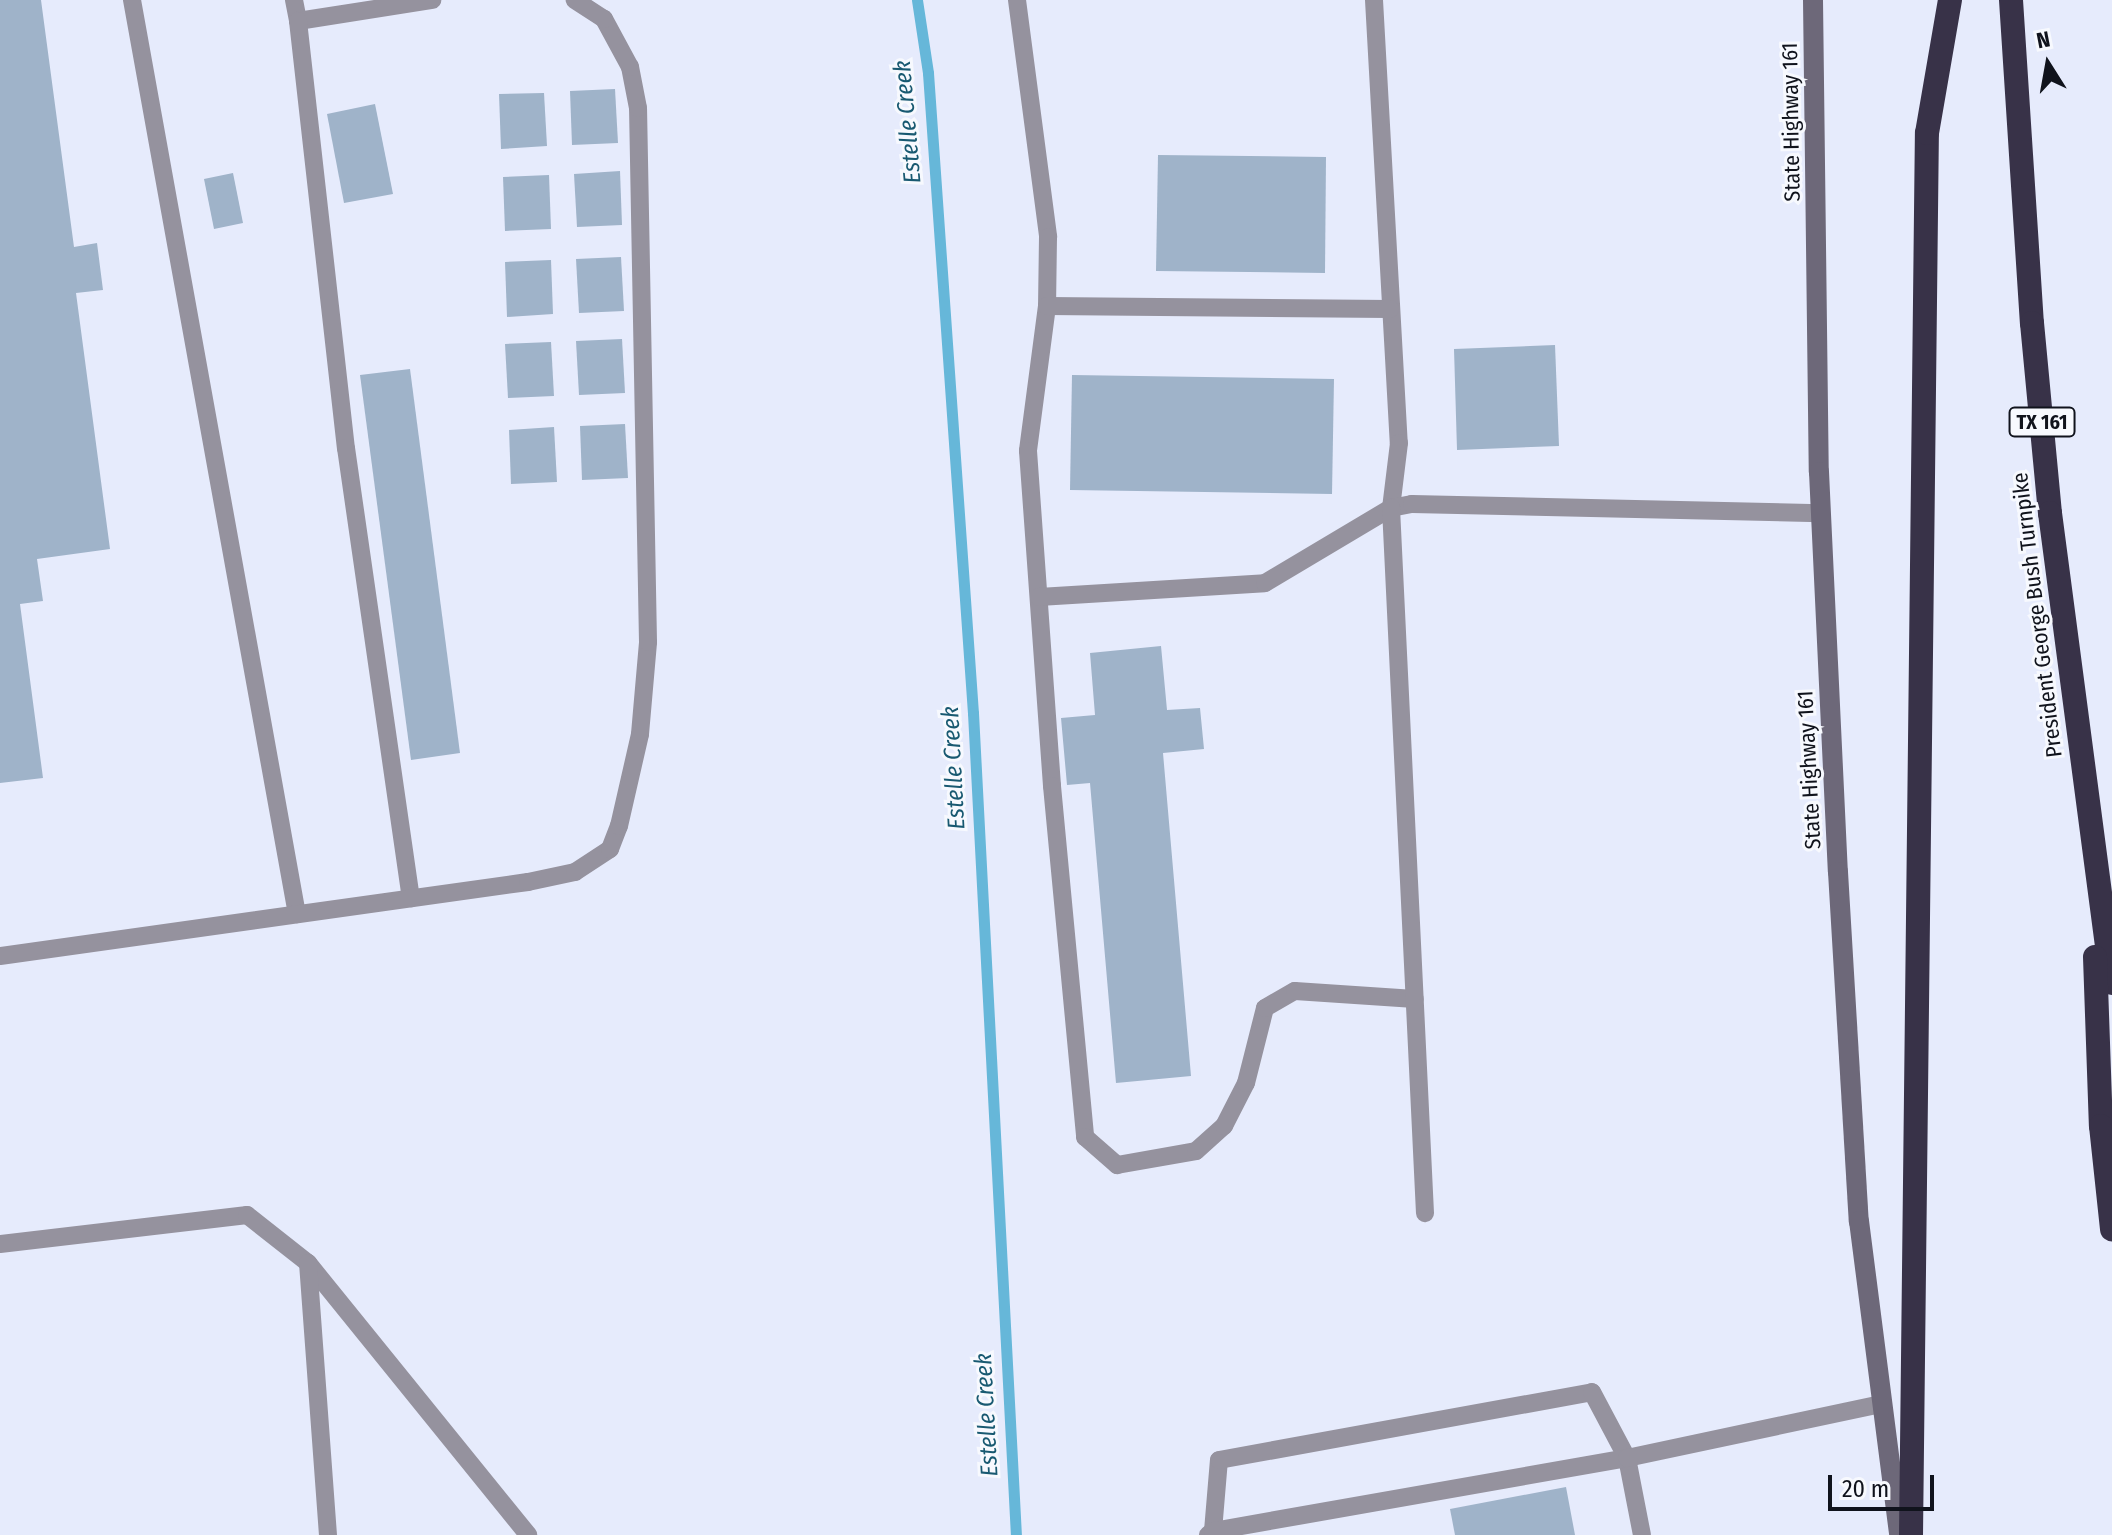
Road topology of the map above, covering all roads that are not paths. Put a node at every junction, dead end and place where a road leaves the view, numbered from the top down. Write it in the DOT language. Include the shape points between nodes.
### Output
graph roads {
  1 [pos="132,0"];
  2 [pos="294,0"];
  3 [pos="432,0"];
  4 [pos="575,0"];
  5 [pos="1017,0"];
  6 [pos="1374,0"];
  7 [pos="1813,0"];
  8 [pos="1950,0"];
  9 [pos="2011,0"];
  10 [pos="298,21"];
  11 [pos="1047,306"];
  12 [pos="1390,309"];
  13 [pos="1391,508"];
  14 [pos="1821,513"];
  15 [pos="1039,597"];
  16 [pos="2091,843"];
  17 [pos="411,898"];
  18 [pos="297,914"];
  19 [pos="0,956"];
  20 [pos="2112,983"];
  21 [pos="1415,999"];
  22 [pos="1425,1213"];
  23 [pos="2112,1229"];
  24 [pos="0,1244"];
  25 [pos="308,1263"];
  26 [pos="1882,1404"];
  27 [pos="1627,1458"];
  28 [pos="1210,1533"];
  29 [pos="328,1535"];
  30 [pos="528,1535"];
  31 [pos="1642,1535"];
  32 [pos="1899,1535"];
  33 [pos="1911,1535"];
  1 -- 18 [label="lane"];
  2 -- 10 [label="lane"];
  3 -- 10 [label="lane"];
  4 -- 17 [label="lane" via="604,19 630,67 638,108 648,528 648,642 640,734 619,826 610,849 593,863 528,882"];
  5 -- 11 [label="lane" via="1048,237"];
  6 -- 12 [label="lane"];
  7 -- 14 [label="main road, State Highway 161"];
  8 -- 33 [label="highway" via="1927,133"];
  9 -- 16 [label="highway, President George Bush Turnpike / TX 161" via="2035,355"];
  10 -- 17 [label="lane" via="346,448"];
  11 -- 12 [label="lane"];
  11 -- 15 [label="lane" via="1028,451"];
  12 -- 13 [label="lane" via="1399,443"];
  13 -- 14 [label="lane" via="1412,504"];
  13 -- 15 [label="lane" via="1265,583"];
  13 -- 21 [label="lane"];
  14 -- 26 [label="main road, State Highway 161" via="1859,1221"];
  15 -- 21 [label="lane" via="1085,1137 1117,1165 1196,1151 1224,1126 1246,1083 1265,1008 1295,991"];
  16 -- 20 [label="highway, President George Bush Turnpike / TX 161"];
  16 -- 23 [label="highway" via="2101,1126"];
  17 -- 18 [label="lane"];
  18 -- 19 [label="lane"];
  21 -- 22 [label="lane"];
  24 -- 25 [label="lane" via="247,1215"];
  25 -- 29 [label="lane"];
  25 -- 30 [label="lane"];
  26 -- 27 [label="lane"];
  26 -- 32 [label="main road, State Highway 161"];
  27 -- 28 [label="lane"];
  27 -- 28 [label="lane" via="1592,1392 1219,1460"];
  27 -- 31 [label="lane"];
}
